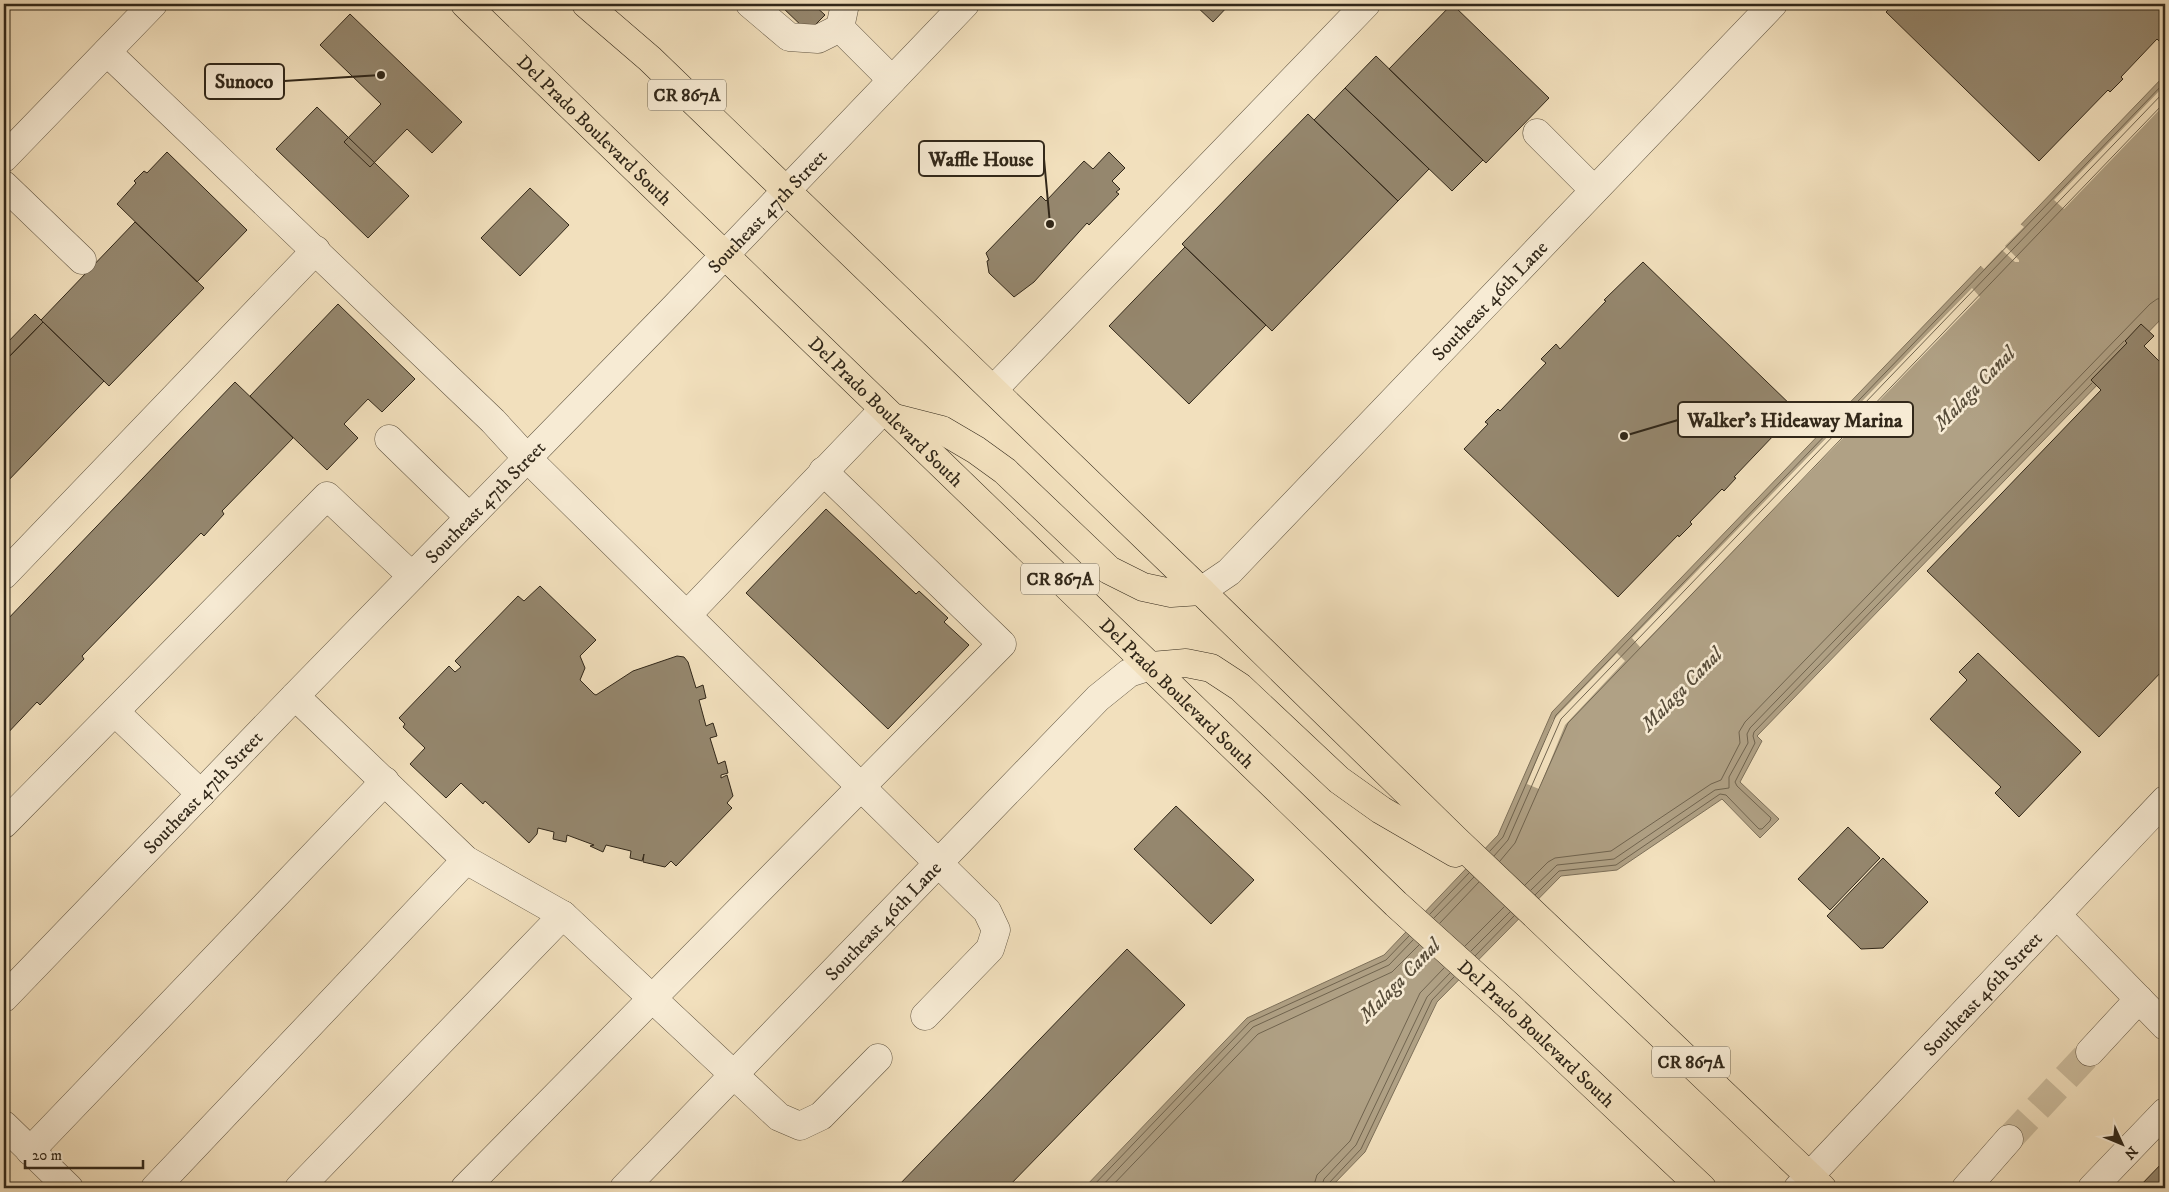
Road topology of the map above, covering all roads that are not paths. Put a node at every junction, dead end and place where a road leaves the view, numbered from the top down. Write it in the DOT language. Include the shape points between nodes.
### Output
graph roads {
  1 [pos="153,4"];
  2 [pos="465,4"];
  3 [pos="586,4"];
  4 [pos="750,4"];
  5 [pos="965,4"];
  6 [pos="1366,4"];
  7 [pos="1773,4"];
  8 [pos="843,16"];
  9 [pos="107,52"];
  10 [pos="892,80"];
  11 [pos="1537,133"];
  12 [pos="4,158"];
  13 [pos="4,185"];
  14 [pos="786,190"];
  15 [pos="1594,190"];
  16 [pos="316,250"];
  17 [pos="724,256"];
  18 [pos="82,260"];
  19 [pos="993,390"];
  20 [pos="887,413"];
  21 [pos="389,439"];
  22 [pos="527,458"];
  23 [pos="823,471"];
  24 [pos="469,517"];
  25 [pos="4,575"];
  26 [pos="412,576"];
  27 [pos="1201,591"];
  28 [pos="687,616"];
  29 [pos="1151,666"];
  30 [pos="295,696"];
  31 [pos="115,712"];
  32 [pos="385,781"];
  33 [pos="860,787"];
  34 [pos="201,794"];
  35 [pos="2165,800"];
  36 [pos="4,824"];
  37 [pos="1450,843"];
  38 [pos="466,860"];
  39 [pos="938,863"];
  40 [pos="563,915"];
  41 [pos="2057,915"];
  42 [pos="4,998"];
  43 [pos="651,998"];
  44 [pos="2139,999"];
  45 [pos="925,1016"];
  46 [pos="2165,1026"];
  47 [pos="2090,1052"];
  48 [pos="878,1058"];
  49 [pos="734,1075"];
  50 [pos="2165,1112"];
  51 [pos="4,1124"];
  52 [pos="2009,1139"];
  53 [pos="30,1151"];
  54 [pos="1810,1184"];
  55 [pos="68,1188"];
  56 [pos="155,1188"];
  57 [pos="299,1188"];
  58 [pos="465,1188"];
  59 [pos="624,1188"];
  60 [pos="1702,1188"];
  61 [pos="1966,1188"];
  62 [pos="2092,1188"];
  1 -- 9 [label="street"];
  2 -- 17 [label="main road, Del Prado Boulevard South / CR 867A"];
  3 -- 14 [label="main road, CR 867A" via="650,59"];
  4 -- 8 [label="street" via="789,37 818,39"];
  5 -- 10 [label="street, Southeast 47th Street"];
  6 -- 19 [label="street"];
  7 -- 15 [label="street, Southeast 46th Lane"];
  8 -- 10 [label="street"];
  9 -- 12 [label="street"];
  9 -- 16 [label="street"];
  10 -- 14 [label="street, Southeast 47th Street"];
  11 -- 15 [label="street"];
  13 -- 18 [label="street"];
  14 -- 17 [label="street, Southeast 47th Street"];
  14 -- 19 [label="main road, CR 867A"];
  15 -- 27 [label="street, Southeast 46th Lane" via="1229,572"];
  16 -- 22 [label="street"];
  16 -- 25 [label="street"];
  17 -- 20 [label="main road, Del Prado Boulevard South / CR 867A"];
  17 -- 22 [label="street, Southeast 47th Street"];
  19 -- 27 [label="main road, CR 867A"];
  20 -- 23 [label="street"];
  20 -- 27 [label="main road" via="942,430 976,450 1005,471 1110,570 1143,587 1171,593"];
  20 -- 29 [label="main road, Del Prado Boulevard South / CR 867A"];
  21 -- 24 [label="street"];
  22 -- 24 [label="street, Southeast 47th Street"];
  22 -- 28 [label="street"];
  23 -- 28 [label="street"];
  23 -- 33 [label="street" via="1002,644"];
  24 -- 26 [label="street, Southeast 47th Street"];
  26 -- 30 [label="street, Southeast 47th Street"];
  26 -- 31 [label="street" via="327,496"];
  27 -- 37 [label="main road, CR 867A"];
  28 -- 33 [label="street"];
  29 -- 37 [label="main road" via="1186,663 1211,668 1240,687 1339,780 1381,810"];
  29 -- 39 [label="street, Southeast 46th Lane" via="1129,674 1098,698"];
  29 -- 60 [label="main road, Del Prado Boulevard South / CR 867A" via="1396,904"];
  30 -- 32 [label="street"];
  30 -- 34 [label="street, Southeast 47th Street"];
  31 -- 34 [label="street"];
  31 -- 36 [label="street"];
  32 -- 38 [label="street"];
  32 -- 53 [label="street"];
  33 -- 39 [label="street"];
  33 -- 43 [label="street"];
  34 -- 42 [label="street, Southeast 47th Street"];
  35 -- 41 [label="street, Southeast 46th Street"];
  37 -- 54 [label="main road, CR 867A" via="1495,876 1560,937"];
  38 -- 40 [label="street"];
  38 -- 56 [label="street"];
  39 -- 45 [label="street" via="987,911 996,930 990,949"];
  39 -- 49 [label="street, Southeast 46th Lane"];
  40 -- 43 [label="street"];
  40 -- 57 [label="street"];
  41 -- 44 [label="street"];
  41 -- 54 [label="street, Southeast 46th Street"];
  43 -- 49 [label="street"];
  43 -- 58 [label="street"];
  44 -- 46 [label="street"];
  44 -- 47 [label="street"];
  48 -- 49 [label="street" via="821,1116 800,1126 778,1117"];
  49 -- 59 [label="street, Southeast 46th Lane"];
  50 -- 62 [label="street"];
  51 -- 53 [label="street"];
  52 -- 61 [label="street"];
  53 -- 55 [label="street"];
}
